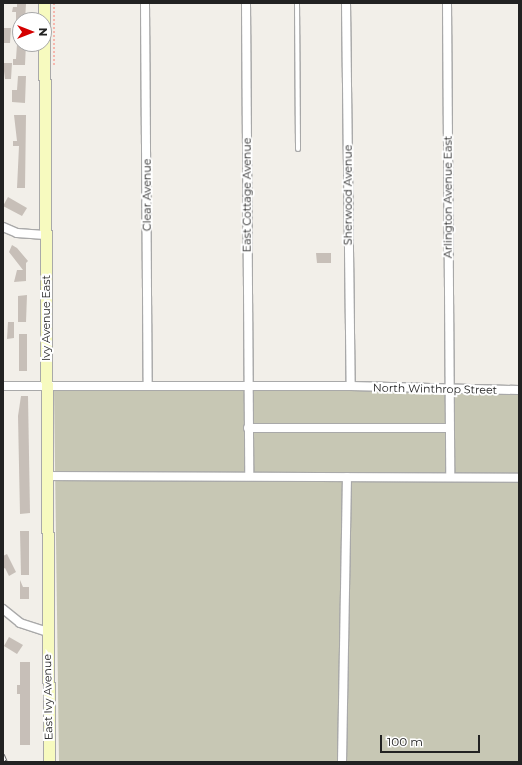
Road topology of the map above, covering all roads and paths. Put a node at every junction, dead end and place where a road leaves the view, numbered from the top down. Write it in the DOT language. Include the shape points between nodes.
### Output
graph roads {
  1 [pos="44,3"];
  2 [pos="145,3"];
  3 [pos="246,3"];
  4 [pos="298,3"];
  5 [pos="346,3"];
  6 [pos="447,3"];
  7 [pos="298,149"];
  8 [pos="3,227"];
  9 [pos="45,235"];
  10 [pos="3,386"];
  11 [pos="46,386"];
  12 [pos="148,386"];
  13 [pos="248,386"];
  14 [pos="351,386"];
  15 [pos="449,390"];
  16 [pos="519,390"];
  17 [pos="248,428"];
  18 [pos="449,428"];
  19 [pos="46,476"];
  20 [pos="249,476"];
  21 [pos="347,477"];
  22 [pos="450,477"];
  23 [pos="519,478"];
  24 [pos="3,609"];
  25 [pos="47,632"];
  26 [pos="49,762"];
  27 [pos="342,762"];
  1 -- 9 [label="street, Ivy Avenue East"];
  2 -- 12 [label="street, Clear Avenue"];
  3 -- 13 [label="street, East Cottage Avenue"];
  4 -- 7 [label="lane"];
  5 -- 14 [label="street, Sherwood Avenue"];
  6 -- 15 [label="street, Arlington Avenue East"];
  8 -- 9 [label="street" via="17,233"];
  9 -- 11 [label="street, Ivy Avenue East"];
  10 -- 11 [label="street, North Winthrop Street"];
  11 -- 12 [label="street, North Winthrop Street"];
  11 -- 19 [label="street, Ivy Avenue East"];
  12 -- 13 [label="street, North Winthrop Street"];
  13 -- 14 [label="street, North Winthrop Street"];
  13 -- 17 [label="street, East Cottage Avenue"];
  14 -- 15 [label="street, North Winthrop Street"];
  15 -- 16 [label="street, North Winthrop Street"];
  15 -- 18 [label="street, Arlington Avenue East"];
  17 -- 18 [label="street"];
  17 -- 20 [label="street, East Cottage Avenue"];
  18 -- 22 [label="street, Arlington Avenue East"];
  19 -- 20 [label="street"];
  19 -- 25 [label="street, Ivy Avenue East"];
  20 -- 21 [label="street"];
  21 -- 22 [label="street"];
  21 -- 27 [label="street"];
  22 -- 23 [label="street"];
  24 -- 25 [label="street" via="20,623"];
  25 -- 26 [label="street, East Ivy Avenue"];
}
